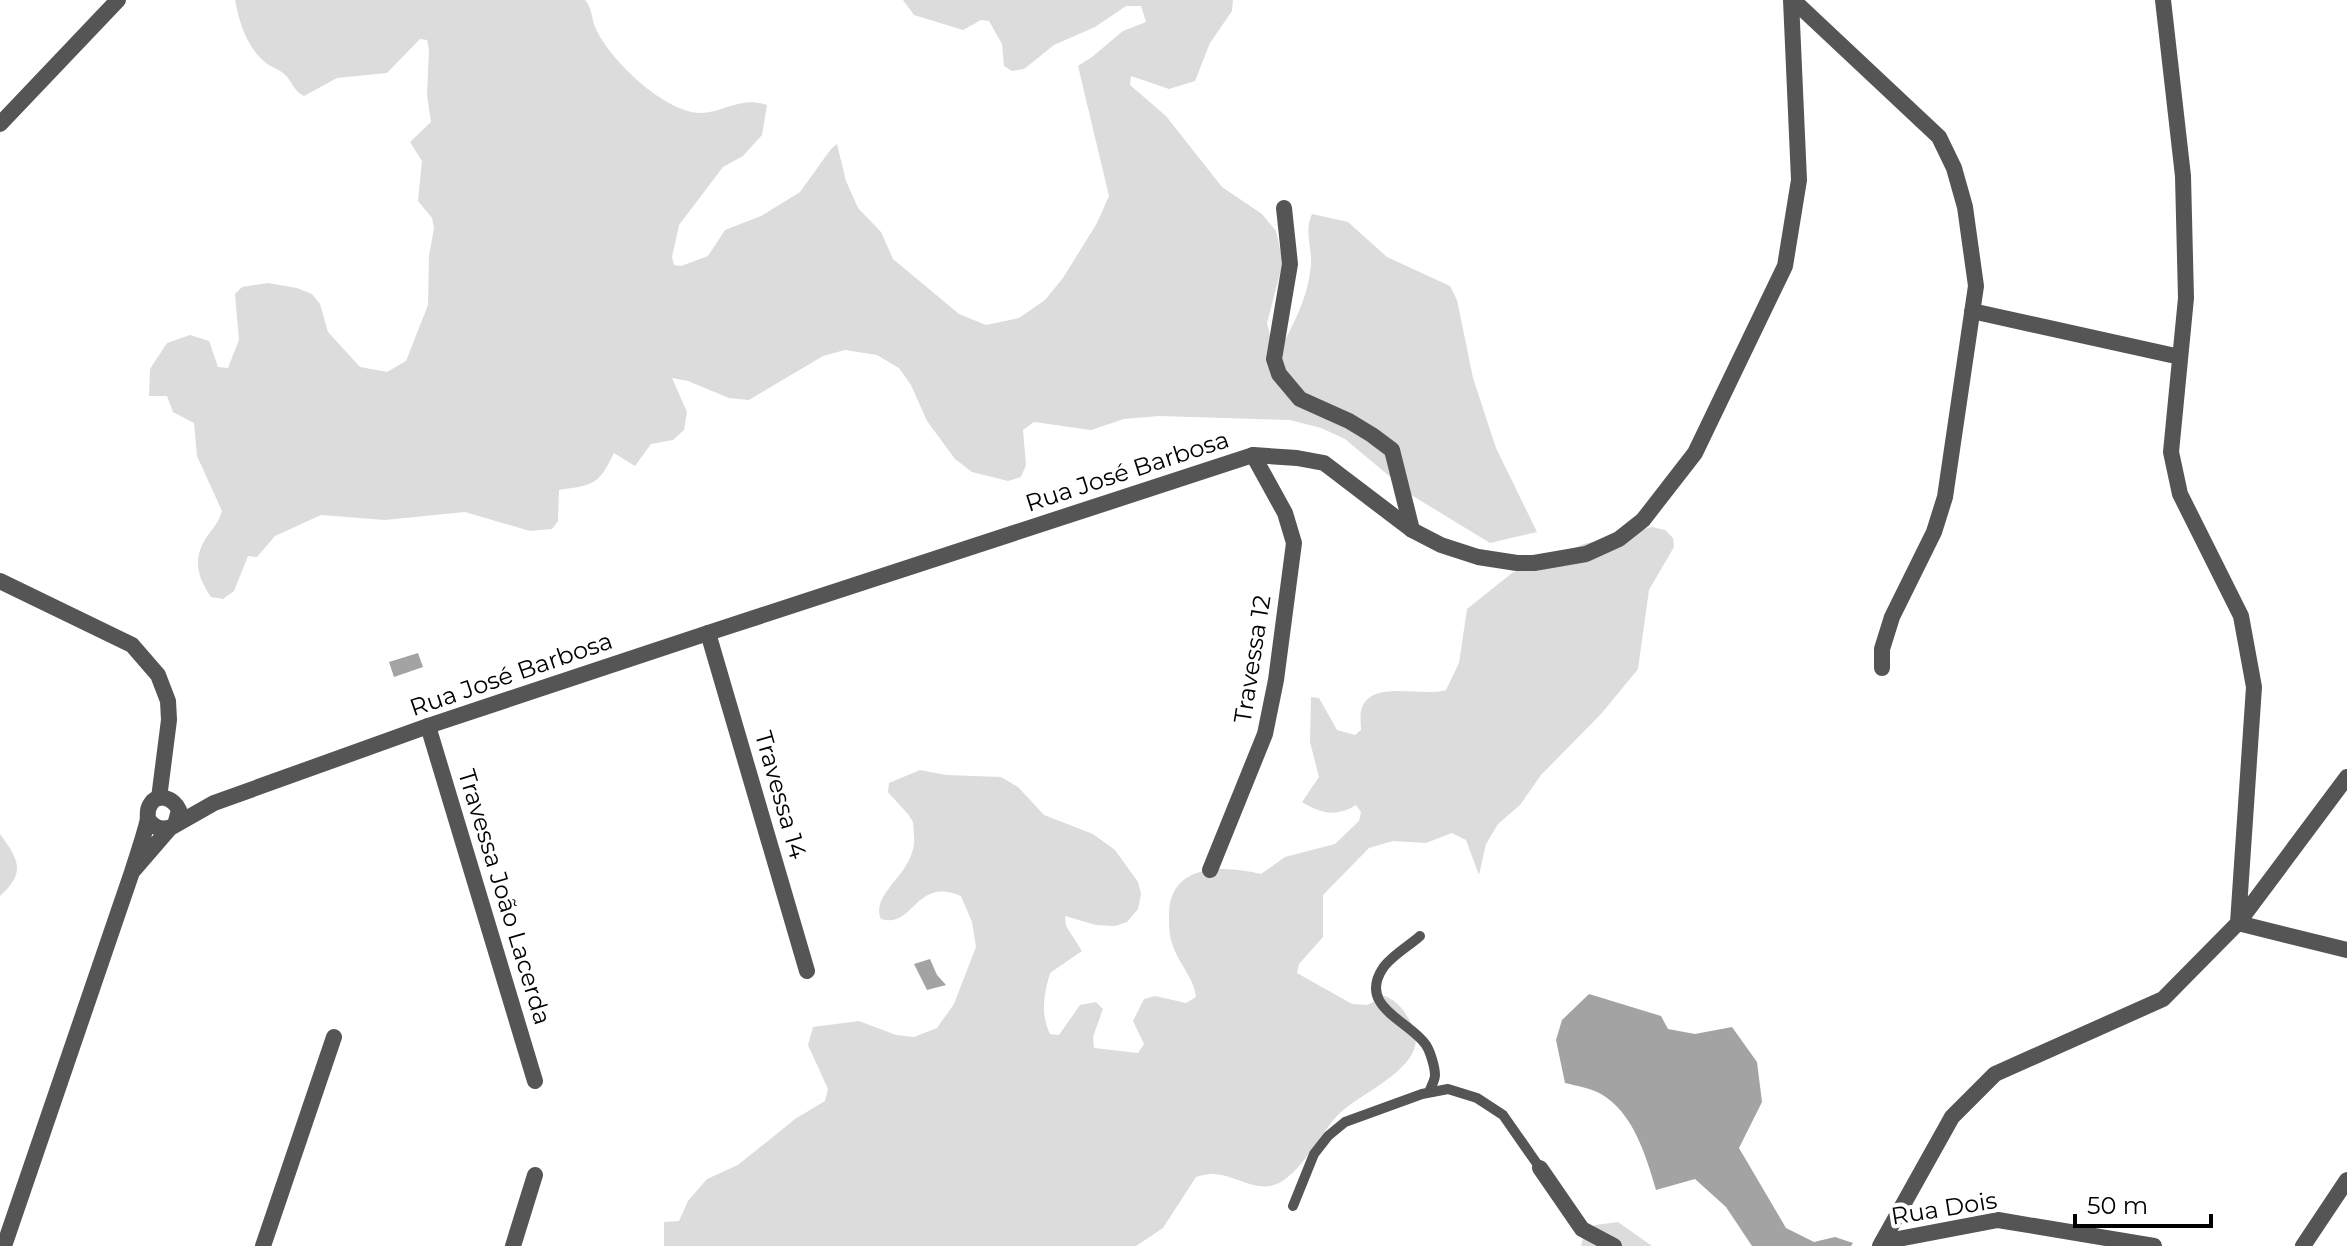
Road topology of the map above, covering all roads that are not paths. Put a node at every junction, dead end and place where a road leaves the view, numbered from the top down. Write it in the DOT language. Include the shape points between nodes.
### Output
graph roads {
  1 [pos="118,0"];
  2 [pos="1792,0"];
  3 [pos="2163,0"];
  4 [pos="0,124"];
  5 [pos="1284,208"];
  6 [pos="1972,311"];
  7 [pos="2180,357"];
  8 [pos="1253,455"];
  9 [pos="1412,530"];
  10 [pos="0,581"];
  11 [pos="708,633"];
  12 [pos="1882,668"];
  13 [pos="428,726"];
  14 [pos="2347,777"];
  15 [pos="165,799"];
  16 [pos="214,803"];
  17 [pos="148,819"];
  18 [pos="170,828"];
  19 [pos="1210,870"];
  20 [pos="132,872"];
  21 [pos="2238,923"];
  22 [pos="1420,936"];
  23 [pos="2347,950"];
  24 [pos="807,971"];
  25 [pos="334,1037"];
  26 [pos="535,1081"];
  27 [pos="1429,1092"];
  28 [pos="1540,1168"];
  29 [pos="535,1175"];
  30 [pos="2347,1180"];
  31 [pos="1293,1206"];
  32 [pos="1881,1244"];
  33 [pos="4,1246"];
  34 [pos="263,1246"];
  35 [pos="513,1246"];
  36 [pos="1614,1246"];
  37 [pos="2154,1246"];
  38 [pos="2303,1246"];
  1 -- 4 [label="street"];
  2 -- 6 [label="street" via="1939,137 1965,207 1976,286"];
  2 -- 9 [label="street, Rua José Barbosa" via="1799,180 1785,266 1695,453 1643,520 1619,539 1586,554 1517,563 1478,557"];
  3 -- 7 [label="street" via="2183,176 2186,298"];
  5 -- 9 [label="street" via="1290,264 1274,359 1279,374 1300,399 1361,428 1392,450"];
  6 -- 7 [label="street"];
  6 -- 12 [label="street" via="1945,497 1934,532 1892,617"];
  7 -- 21 [label="street" via="2171,452 2180,494 2241,616 2254,687"];
  8 -- 9 [label="street, Rua José Barbosa" via="1324,463"];
  8 -- 11 [label="street, Rua José Barbosa"];
  8 -- 19 [label="street, Travessa 12" via="1285,513 1294,543 1265,734"];
  10 -- 15 [label="street" via="132,645 158,675 168,701"];
  11 -- 13 [label="street, Rua José Barbosa"];
  11 -- 24 [label="street, Travessa 14"];
  13 -- 16 [label="street, Rua José Barbosa"];
  13 -- 26 [label="street, Travessa João Lacerda"];
  14 -- 21 [label="street"];
  15 -- 16 [label="street, Rua José Barbosa"];
  15 -- 17 [label="street" via="154,800"];
  15 -- 18 [label="street" via="177,805 179,815"];
  16 -- 18 [label="street, Rua José Barbosa"];
  17 -- 18 [label="street" via="155,827"];
  17 -- 20 [label="street"];
  18 -- 20 [label="street, Rua José Barbosa"];
  20 -- 33 [label="street"];
  21 -- 23 [label="street"];
  21 -- 32 [label="street" via="2163,999 1995,1074 1952,1117"];
  22 -- 27 [label="lane" via="1385,964 1376,988 1388,1012 1426,1045 1435,1076"];
  25 -- 34 [label="street"];
  27 -- 28 [label="lane" via="1448,1089 1477,1098 1503,1115"];
  27 -- 31 [label="lane" via="1345,1122 1328,1136 1314,1154"];
  28 -- 36 [label="street" via="1582,1229"];
  29 -- 35 [label="street"];
  30 -- 38 [label="street"];
  32 -- 37 [label="street, Rua Dois" via="1998,1220"];
}
